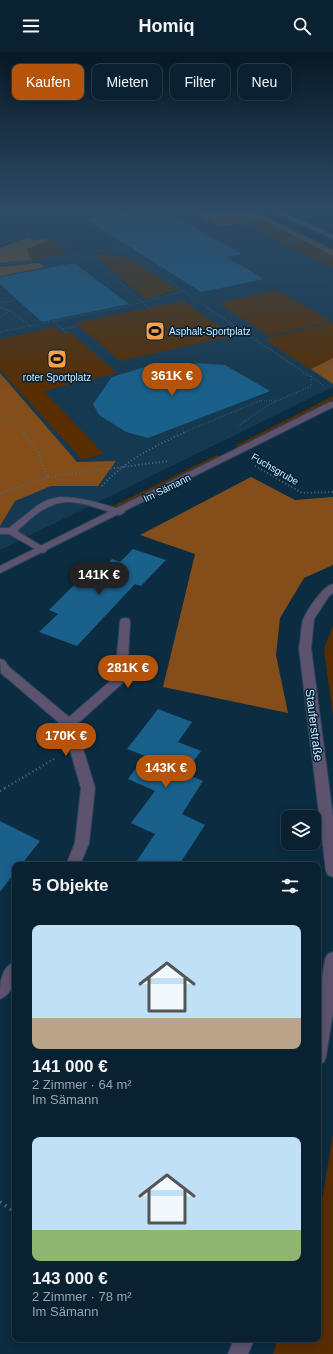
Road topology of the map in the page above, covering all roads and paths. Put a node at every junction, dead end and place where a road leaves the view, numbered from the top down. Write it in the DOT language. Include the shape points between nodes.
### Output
graph roads {
  1 [pos="107,271"];
  2 [pos="154,271"];
  3 [pos="185,291"];
  4 [pos="17,300"];
  5 [pos="0,303"];
  6 [pos="142,303"];
  7 [pos="0,306"];
  8 [pos="149,308"];
  9 [pos="9,310"];
  10 [pos="0,317"];
  11 [pos="53,322"];
  12 [pos="30,326"];
  13 [pos="78,326"];
  14 [pos="62,329"];
  15 [pos="0,332"];
  16 [pos="66,332"];
  17 [pos="321,384"];
  18 [pos="277,400"];
  19 [pos="333,404"];
  20 [pos="0,411"];
  21 [pos="235,454"];
  22 [pos="168,461"];
  23 [pos="123,466"];
  24 [pos="48,477"];
  25 [pos="101,488"];
  26 [pos="333,492"];
  27 [pos="0,494"];
  28 [pos="120,512"];
  29 [pos="0,531"];
  30 [pos="11,531"];
  31 [pos="42,550"];
  32 [pos="0,570"];
  33 [pos="333,587"];
  34 [pos="125,622"];
  35 [pos="2,668"];
  36 [pos="69,724"];
  37 [pos="76,746"];
  38 [pos="0,791"];
  39 [pos="74,862"];
  40 [pos="333,871"];
  41 [pos="333,959"];
  42 [pos="12,974"];
  43 [pos="0,992"];
  44 [pos="321,1037"];
  45 [pos="0,1202"];
  46 [pos="12,1210"];
  47 [pos="243,1342"];
  48 [pos="238,1354"];
  1 -- 6 [label="path"];
  2 -- 3 [label="path"];
  3 -- 6 [label="path"];
  3 -- 17 [label="path"];
  4 -- 5 [label="path"];
  6 -- 8 [label="path"];
  6 -- 11 [label="path"];
  7 -- 9 [label="path"];
  9 -- 10 [label="path"];
  9 -- 12 [label="path"];
  11 -- 12 [label="path"];
  11 -- 14 [label="path"];
  12 -- 15 [label="path"];
  13 -- 14 [label="path"];
  14 -- 16 [label="path"];
  18 -- 23 [label="path" via="259,401 204,424 157,445"];
  19 -- 21 [label="street, Im Sämann"];
  20 -- 24 [label="path" via="18,425 32,444"];
  21 -- 26 [label="path, Fuchsgrube" via="302,493"];
  21 -- 28 [label="street, Im Sämann"];
  22 -- 23 [label="path"];
  23 -- 24 [label="path"];
  23 -- 25 [label="path" via="104,482"];
  24 -- 27 [label="path"];
  28 -- 30 [label="street" via="79,501 60,499 42,506"];
  28 -- 31 [label="street, Im Sämann"];
  29 -- 30 [label="street"];
  30 -- 31 [label="street"];
  31 -- 32 [label="street, Im Sämann"];
  33 -- 40 [label="street, Stauferstraße" via="325,594 309,619 305,648"];
  34 -- 36 [label="street" via="121,679"];
  35 -- 36 [label="street"];
  36 -- 37 [label="street"];
  37 -- 38 [label="path"];
  37 -- 39 [label="street" via="88,788 82,843"];
  41 -- 44 [label="street"];
  42 -- 43 [label="street"];
  45 -- 46 [label="path"];
  47 -- 48 [label="street"];
}
